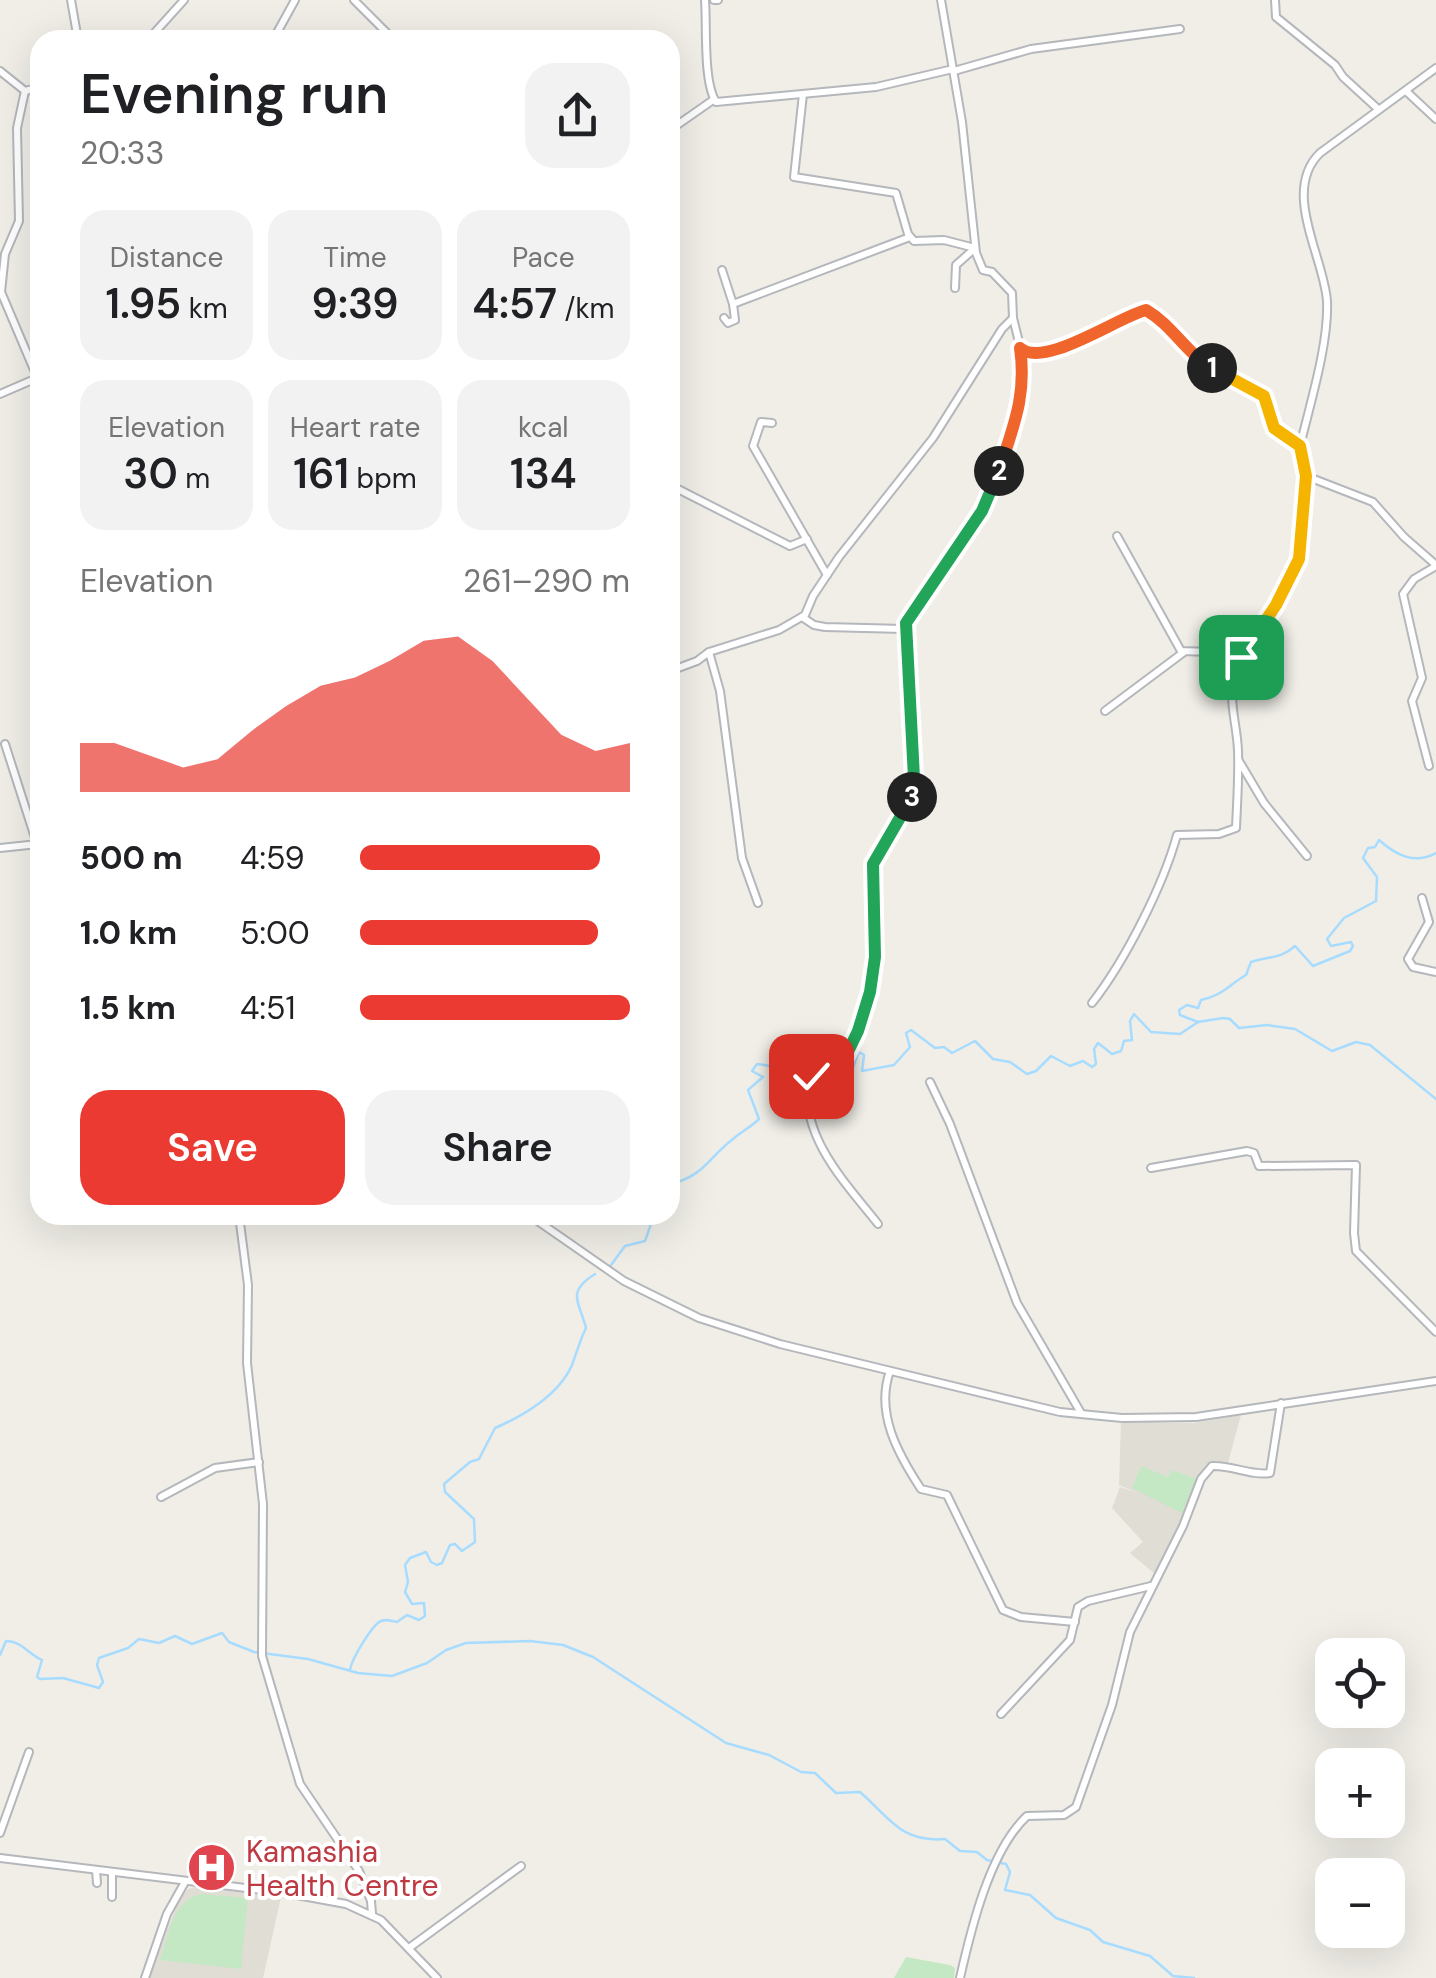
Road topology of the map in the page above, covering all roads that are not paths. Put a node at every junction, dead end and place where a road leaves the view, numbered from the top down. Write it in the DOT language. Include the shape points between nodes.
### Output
graph roads {
  1 [pos="72,0"];
  2 [pos="184,0"];
  3 [pos="295,0"];
  4 [pos="354,0"];
  5 [pos="705,0"];
  6 [pos="941,0"];
  7 [pos="1275,0"];
  8 [pos="1180,29"];
  9 [pos="76,30"];
  10 [pos="157,30"];
  11 [pos="278,30"];
  12 [pos="384,30"];
  13 [pos="1436,68"];
  14 [pos="953,70"];
  15 [pos="0,71"];
  16 [pos="30,90"];
  17 [pos="1406,91"];
  18 [pos="25,92"];
  19 [pos="803,94"];
  20 [pos="714,100"];
  21 [pos="1378,108"];
  22 [pos="1436,120"];
  23 [pos="680,123"];
  24 [pos="910,238"];
  25 [pos="976,248"];
  26 [pos="722,270"];
  27 [pos="955,288"];
  28 [pos="733,304"];
  29 [pos="724,318"];
  30 [pos="1014,318"];
  31 [pos="1020,348"];
  32 [pos="30,357"];
  33 [pos="30,384"];
  34 [pos="0,394"];
  35 [pos="772,424"];
  36 [pos="1300,446"];
  37 [pos="1306,476"];
  38 [pos="680,490"];
  39 [pos="1118,536"];
  40 [pos="807,538"];
  41 [pos="1436,566"];
  42 [pos="827,575"];
  43 [pos="802,616"];
  44 [pos="904,628"];
  45 [pos="709,652"];
  46 [pos="1185,652"];
  47 [pos="1242,654"];
  48 [pos="680,667"];
  49 [pos="1105,710"];
  50 [pos="5,744"];
  51 [pos="1238,760"];
  52 [pos="1429,766"];
  53 [pos="30,820"];
  54 [pos="30,845"];
  55 [pos="0,848"];
  56 [pos="1308,856"];
  57 [pos="1422,898"];
  58 [pos="758,904"];
  59 [pos="1436,972"];
  60 [pos="1092,1002"];
  61 [pos="930,1082"];
  62 [pos="1150,1168"];
  63 [pos="878,1224"];
  64 [pos="240,1225"];
  65 [pos="543,1225"];
  66 [pos="1436,1332"];
  67 [pos="890,1371"];
  68 [pos="1436,1381"];
  69 [pos="1281,1402"];
  70 [pos="1081,1414"];
  71 [pos="259,1462"];
  72 [pos="161,1497"];
  73 [pos="1152,1586"];
  74 [pos="1074,1622"];
  75 [pos="1001,1714"];
  76 [pos="28,1752"];
  77 [pos="0,1833"];
  78 [pos="0,1858"];
  79 [pos="522,1866"];
  80 [pos="96,1870"];
  81 [pos="112,1872"];
  82 [pos="185,1882"];
  83 [pos="97,1883"];
  84 [pos="112,1896"];
  85 [pos="372,1914"];
  86 [pos="409,1948"];
  87 [pos="144,1976"];
  88 [pos="437,1978"];
  89 [pos="960,1978"];
  1 -- 9 [label="street"];
  2 -- 10 [label="street"];
  3 -- 11 [label="street"];
  4 -- 12 [label="street"];
  5 -- 20 [label="street"];
  6 -- 14 [label="street"];
  7 -- 21 [label="street" via="1276,17"];
  8 -- 14 [label="street" via="1031,49"];
  13 -- 17 [label="street"];
  14 -- 19 [label="street" via="876,88"];
  14 -- 25 [label="street"];
  15 -- 18 [label="street"];
  16 -- 18 [label="street"];
  17 -- 21 [label="street"];
  17 -- 22 [label="street"];
  18 -- 32 [label="street" via="17,128 20,211 1,292"];
  19 -- 20 [label="street"];
  19 -- 24 [label="street" via="794,177 896,194"];
  20 -- 23 [label="street"];
  21 -- 36 [label="street" via="1307,171 1306,213 1327,310"];
  24 -- 25 [label="street"];
  24 -- 28 [label="street"];
  25 -- 27 [label="street" via="956,265"];
  25 -- 30 [label="street" via="983,270 1009,286"];
  26 -- 28 [label="street"];
  28 -- 29 [label="street" via="735,320 728,324"];
  30 -- 31 [label="street"];
  30 -- 42 [label="street" via="934,438"];
  31 -- 36 [label="street" via="1057,348 1146,310 1199,361 1262,394 1274,428"];
  31 -- 44 [label="street" via="1018,419 993,486"];
  33 -- 34 [label="street"];
  35 -- 40 [label="street" via="761,422 753,446"];
  36 -- 37 [label="street"];
  37 -- 41 [label="street" via="1372,502"];
  37 -- 47 [label="street" via="1299,559"];
  38 -- 40 [label="street" via="790,546"];
  39 -- 46 [label="street"];
  40 -- 42 [label="street"];
  41 -- 52 [label="street" via="1403,594 1422,678 1412,701"];
  42 -- 43 [label="street"];
  43 -- 44 [label="street" via="825,627"];
  43 -- 45 [label="street"];
  44 -- 63 [label="street" via="914,790 873,864 875,957 858,1031 842,1064 812,1074 806,1088 820,1151"];
  45 -- 48 [label="street"];
  45 -- 58 [label="street" via="742,858"];
  46 -- 47 [label="street"];
  46 -- 49 [label="street"];
  47 -- 51 [label="street" via="1232,716"];
  50 -- 53 [label="street"];
  51 -- 56 [label="street"];
  51 -- 60 [label="street" via="1236,828 1177,836 1136,931"];
  54 -- 55 [label="street"];
  57 -- 59 [label="street" via="1429,922 1408,959"];
  61 -- 70 [label="street" via="1017,1303"];
  62 -- 66 [label="street" via="1247,1150 1260,1166 1356,1164 1356,1250"];
  64 -- 71 [label="street"];
  65 -- 67 [label="street" via="594,1263 679,1310"];
  67 -- 70 [label="street"];
  67 -- 74 [label="street" via="884,1401 890,1432 921,1489 947,1495 1003,1610"];
  68 -- 69 [label="street"];
  69 -- 70 [label="street" via="1196,1417"];
  69 -- 73 [label="street" via="1270,1473 1220,1466 1206,1472"];
  71 -- 72 [label="street" via="216,1468"];
  71 -- 85 [label="street" via="262,1653 300,1784 359,1871"];
  73 -- 74 [label="street" via="1088,1601 1075,1610"];
  73 -- 89 [label="street" via="1126,1642 1076,1807 1064,1815 1025,1817 980,1905"];
  74 -- 75 [label="street" via="1070,1640"];
  76 -- 77 [label="street"];
  78 -- 80 [label="street"];
  79 -- 86 [label="street"];
  80 -- 81 [label="street"];
  80 -- 83 [label="street"];
  81 -- 82 [label="street"];
  81 -- 84 [label="street"];
  82 -- 85 [label="street" via="308,1896"];
  82 -- 87 [label="street"];
  85 -- 86 [label="street"];
  86 -- 88 [label="street"];
}
